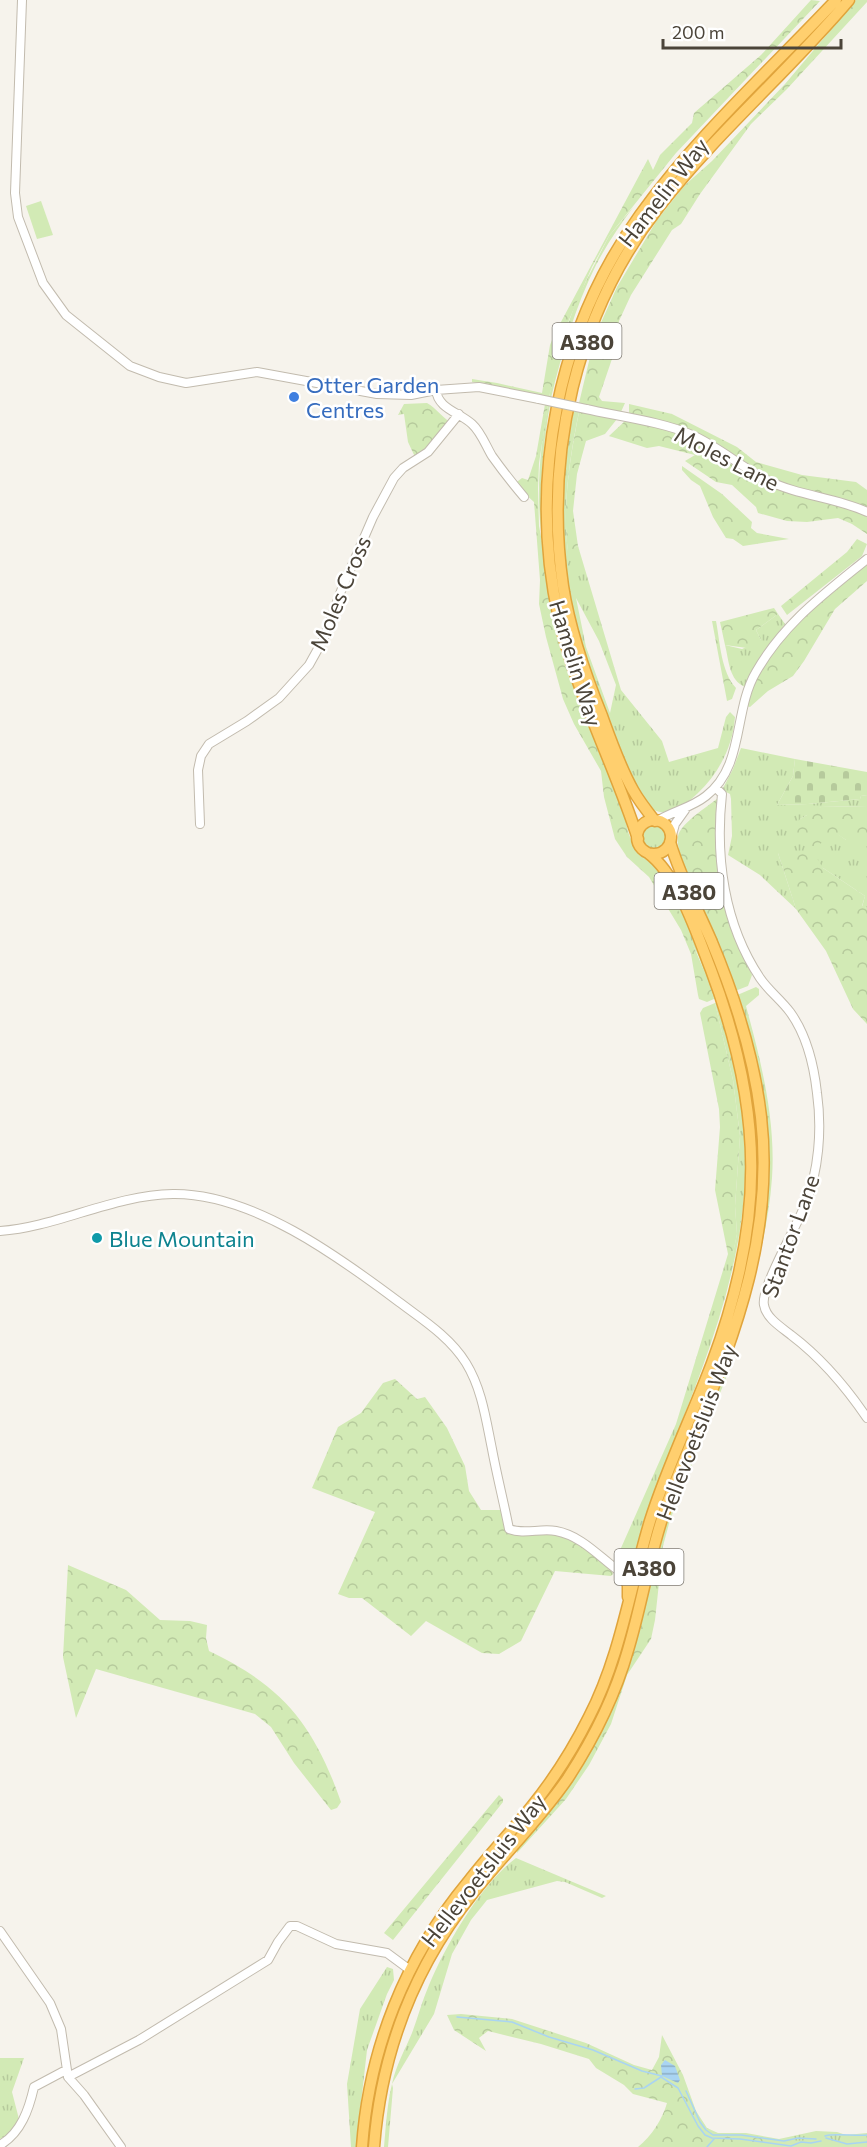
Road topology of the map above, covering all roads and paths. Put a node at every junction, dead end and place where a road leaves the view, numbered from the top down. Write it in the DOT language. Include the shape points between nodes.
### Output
graph roads {
  1 [pos="22,0"];
  2 [pos="836,0"];
  3 [pos="849,0"];
  4 [pos="436,390"];
  5 [pos="459,414"];
  6 [pos="524,497"];
  7 [pos="867,512"];
  8 [pos="867,559"];
  9 [pos="716,788"];
  10 [pos="685,810"];
  11 [pos="656,821"];
  12 [pos="200,824"];
  13 [pos="638,839"];
  14 [pos="671,840"];
  15 [pos="648,853"];
  16 [pos="0,1231"];
  17 [pos="867,1418"];
  18 [pos="640,1563"];
  19 [pos="623,1574"];
  20 [pos="628,1612"];
  21 [pos="0,1930"];
  22 [pos="410,1970"];
  23 [pos="67,2073"];
  24 [pos="0,2145"];
  25 [pos="121,2147"];
  26 [pos="362,2147"];
  27 [pos="374,2147"];
  1 -- 4 [label="street" via="16,206 43,283 66,315 130,366 175,381 186,383 257,372 377,394 411,395"];
  2 -- 13 [label="highway, Hamelin Way / A380" via="688,155 629,230 584,316 555,414 547,501 555,598 577,679"];
  3 -- 11 [label="highway, Hamelin Way / A380" via="724,131 659,208 627,255 600,308 571,392 558,495 564,589 575,642 595,700 633,790"];
  4 -- 5 [label="street" via="442,404"];
  4 -- 7 [label="street, Moles Lane, bridge" via="479,387 691,435 767,480"];
  5 -- 6 [label="street" via="476,429"];
  5 -- 12 [label="street, Moles Cross" via="428,452 394,478 309,665 279,698 209,744 201,756"];
  8 -- 9 [label="street" via="790,624 771,647 747,691 733,756"];
  9 -- 10 [label="street"];
  9 -- 17 [label="street, Stantor Lane" via="722,794 720,856 731,914 760,978 796,1023 817,1093 819,1140 806,1204 763,1303 777,1324 824,1365"];
  10 -- 11 [label="street"];
  10 -- 14 [label="street" via="675,824"];
  11 -- 13 [label="highway" via="642,826"];
  11 -- 14 [label="highway" via="668,827"];
  13 -- 15 [label="highway"];
  14 -- 15 [label="highway" via="662,852"];
  14 -- 27 [label="highway, Hellevoetsluis Way / A380" via="740,1018 758,1092 764,1178 752,1270 738,1321 662,1519 628,1653 607,1710 564,1783 462,1907 420,1975 390,2054"];
  15 -- 18 [label="highway, Hellevoetsluis Way / A380" via="672,877 726,1011 746,1091 752,1169 747,1233 733,1301 660,1491"];
  16 -- 19 [label="street" via="153,1195 176,1194 228,1203 260,1214 325,1249 438,1331 465,1361 482,1400 509,1529 544,1529 569,1535"];
  18 -- 19 [label="highway"];
  18 -- 20 [label="highway, Hellevoetsluis Way / A380"];
  19 -- 20 [label="highway" via="628,1585"];
  20 -- 22 [label="highway, Hellevoetsluis Way / A380" via="601,1692 575,1744 533,1805 449,1906"];
  21 -- 23 [label="street" via="50,2003 61,2029"];
  22 -- 23 [label="street" via="387,1953 336,1944 290,1926 268,1960 139,2040"];
  22 -- 26 [label="highway, Hellevoetsluis Way / A380" via="375,2062"];
  23 -- 24 [label="street" via="34,2087 22,2123"];
  23 -- 25 [label="street"];
}
